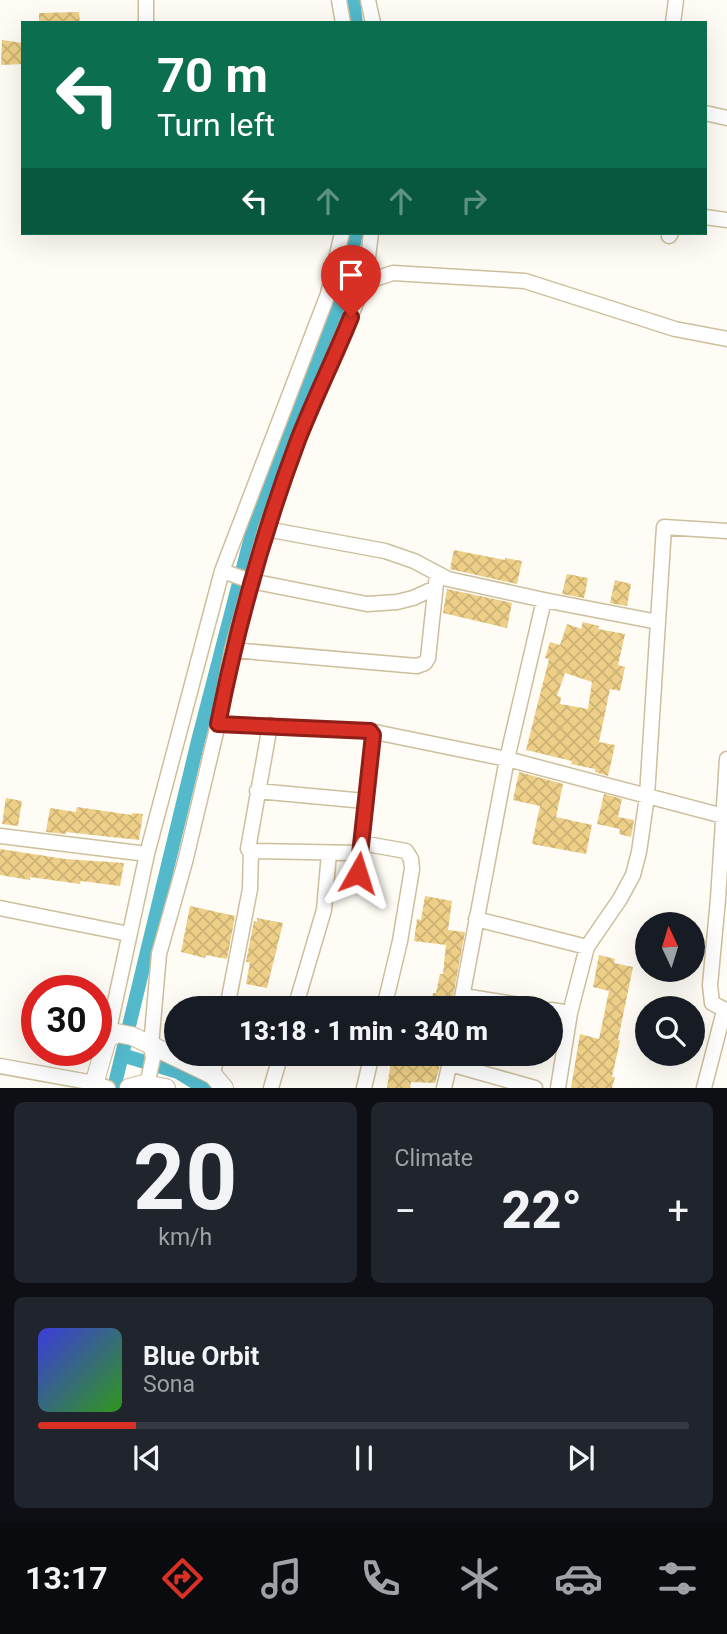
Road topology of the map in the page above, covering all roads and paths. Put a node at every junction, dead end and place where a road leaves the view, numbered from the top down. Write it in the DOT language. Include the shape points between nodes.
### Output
graph roads {
  1 [pos="146,0"];
  2 [pos="339,0"];
  3 [pos="368,0"];
  4 [pos="676,0"];
  5 [pos="146,21"];
  6 [pos="343,21"];
  7 [pos="373,21"];
  8 [pos="673,21"];
  9 [pos="707,113"];
  10 [pos="727,118"];
  11 [pos="707,216"];
  12 [pos="727,220"];
  13 [pos="342,235"];
  14 [pos="371,235"];
  15 [pos="365,282"];
  16 [pos="727,339"];
  17 [pos="266,529"];
  18 [pos="727,531"];
  19 [pos="226,572"];
  20 [pos="251,581"];
  21 [pos="436,581"];
  22 [pos="544,600"];
  23 [pos="658,622"];
  24 [pos="232,650"];
  25 [pos="218,724"];
  26 [pos="270,725"];
  27 [pos="370,731"];
  28 [pos="507,759"];
  29 [pos="727,759"];
  30 [pos="257,792"];
  31 [pos="647,796"];
  32 [pos="365,801"];
  33 [pos="725,816"];
  34 [pos="0,836"];
  35 [pos="360,848"];
  36 [pos="251,851"];
  37 [pos="329,853"];
  38 [pos="147,855"];
  39 [pos="358,873"];
  40 [pos="0,908"];
  41 [pos="476,919"];
  42 [pos="130,934"];
  43 [pos="587,947"];
  44 [pos="229,996"];
  45 [pos="299,996"];
  46 [pos="387,996"];
  47 [pos="462,996"];
  48 [pos="726,1011"];
  49 [pos="563,1012"];
  50 [pos="570,1013"];
  51 [pos="119,1036"];
  52 [pos="152,1057"];
  53 [pos="0,1066"];
  54 [pos="277,1066"];
  55 [pos="369,1066"];
  56 [pos="449,1066"];
  57 [pos="471,1066"];
  58 [pos="218,1082"];
  59 [pos="138,1086"];
  60 [pos="101,1087"];
  61 [pos="166,1088"];
  62 [pos="271,1088"];
  63 [pos="364,1088"];
  64 [pos="444,1088"];
  65 [pos="535,1088"];
  66 [pos="558,1088"];
  67 [pos="704,1088"];
  1 -- 5 [label="street"];
  2 -- 6 [label="street"];
  3 -- 7 [label="street"];
  4 -- 8 [label="street"];
  9 -- 10 [label="street"];
  11 -- 12 [label="street"];
  13 -- 19 [label="street" via="328,294"];
  14 -- 15 [label="street"];
  15 -- 16 [label="street" via="393,273 525,281 675,329"];
  15 -- 17 [label="street"];
  17 -- 20 [label="street"];
  17 -- 21 [label="street" via="385,551 414,561"];
  18 -- 23 [label="street" via="664,527"];
  19 -- 20 [label="street"];
  19 -- 38 [label="street"];
  20 -- 21 [label="street" via="367,604 413,598"];
  20 -- 24 [label="street"];
  21 -- 22 [label="street" via="448,579"];
  21 -- 24 [label="street" via="428,658 417,666"];
  22 -- 23 [label="street"];
  22 -- 28 [label="street"];
  23 -- 31 [label="street"];
  24 -- 25 [label="street"];
  25 -- 26 [label="street"];
  25 -- 52 [label="street" via="159,954"];
  26 -- 27 [label="street"];
  26 -- 30 [label="street"];
  27 -- 28 [label="street"];
  27 -- 32 [label="street" via="374,738"];
  28 -- 31 [label="street"];
  28 -- 41 [label="street"];
  29 -- 33 [label="street"];
  30 -- 32 [label="street"];
  30 -- 36 [label="street"];
  31 -- 33 [label="street"];
  31 -- 43 [label="street" via="633,875"];
  32 -- 35 [label="street"];
  33 -- 48 [label="street" via="710,985 712,1003"];
  34 -- 38 [label="street"];
  35 -- 37 [label="street"];
  35 -- 39 [label="street"];
  35 -- 46 [label="street" via="406,851 411,859"];
  36 -- 37 [label="street"];
  36 -- 44 [label="street" via="250,889"];
  37 -- 45 [label="street" via="324,910"];
  38 -- 42 [label="street"];
  40 -- 42 [label="street"];
  41 -- 43 [label="street"];
  41 -- 47 [label="street"];
  42 -- 51 [label="street"];
  43 -- 50 [label="street"];
  48 -- 67 [label="street"];
  49 -- 50 [label="street"];
  50 -- 66 [label="street"];
  51 -- 52 [label="main road"];
  51 -- 60 [label="main road"];
  52 -- 58 [label="main road"];
  52 -- 59 [label="street"];
  53 -- 60 [label="street"];
  54 -- 62 [label="street"];
  55 -- 63 [label="street"];
  56 -- 64 [label="street"];
  57 -- 65 [label="street"];
  59 -- 61 [label="main road"];
}
